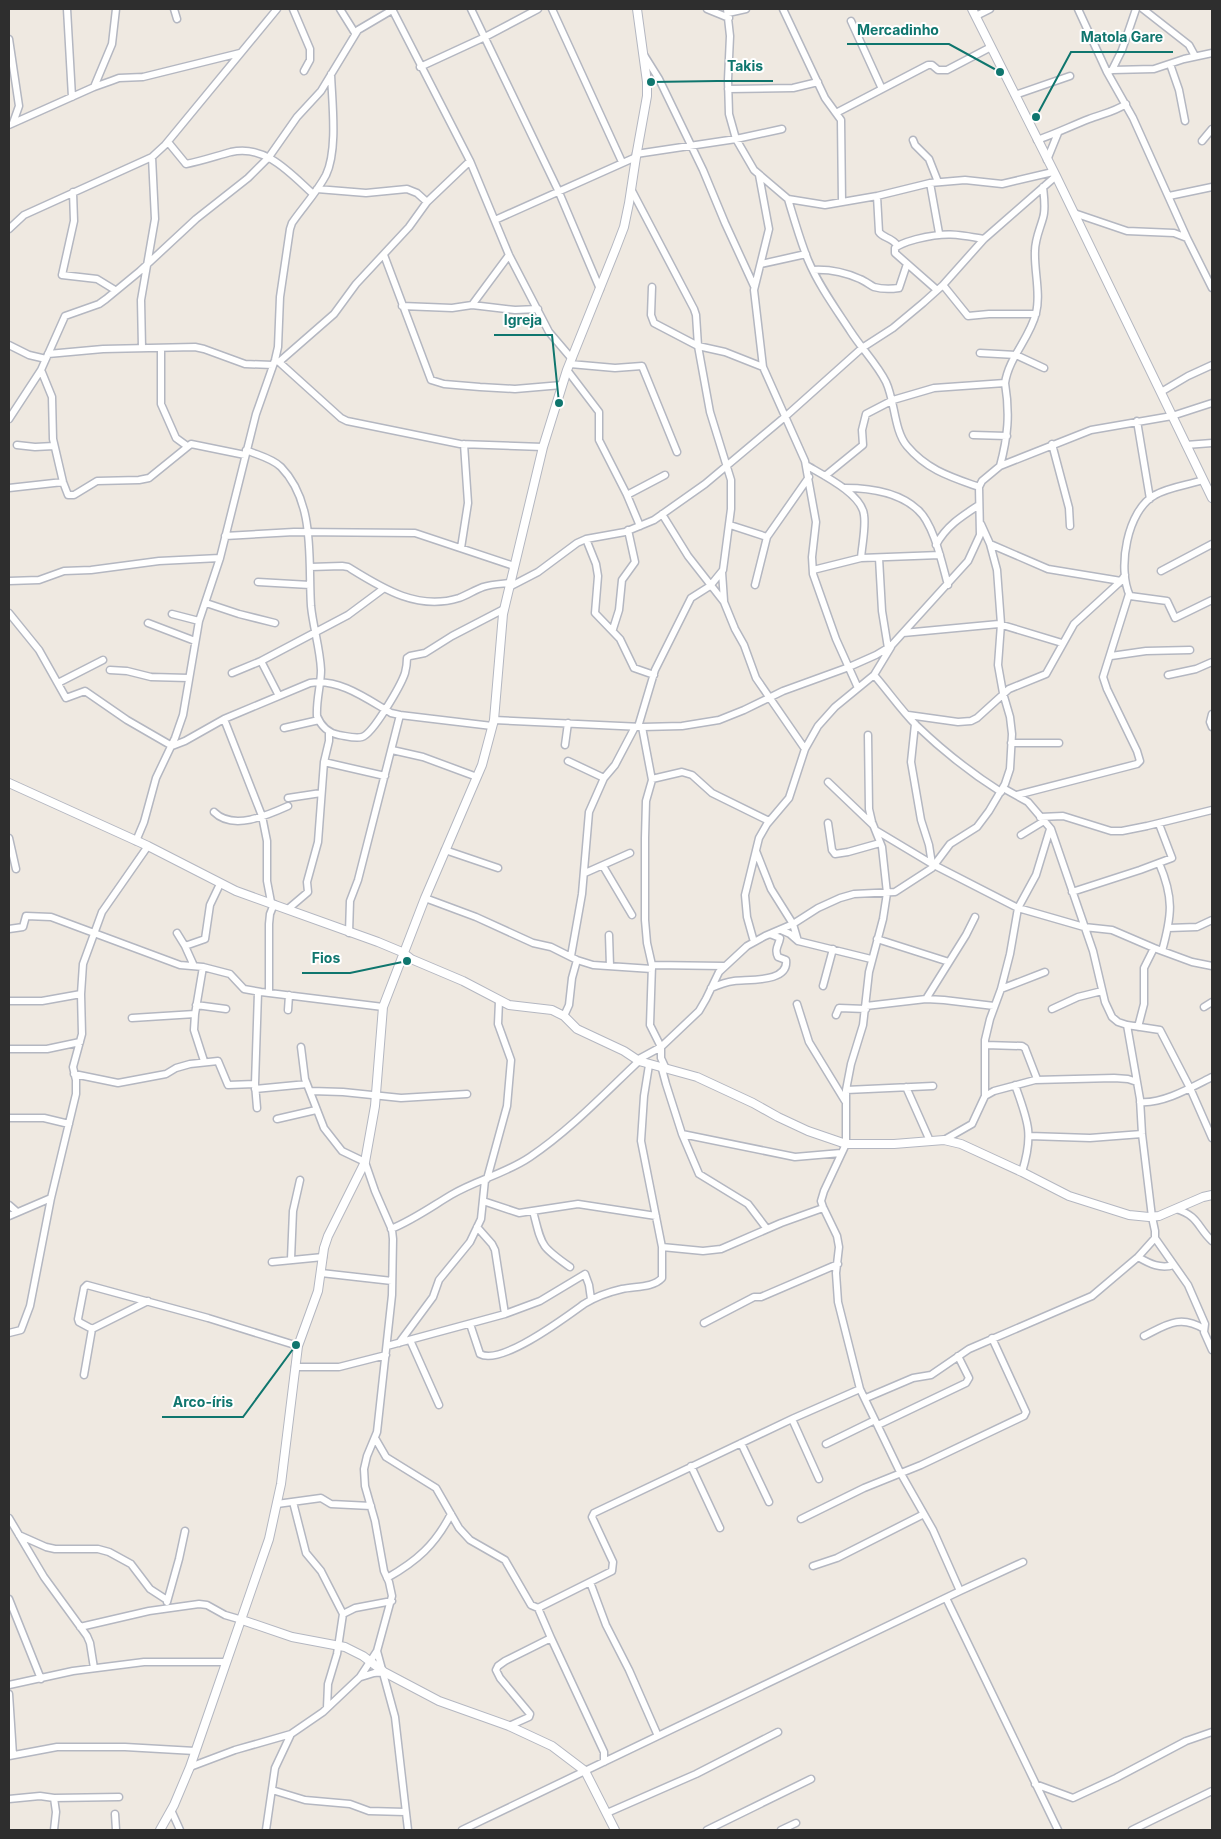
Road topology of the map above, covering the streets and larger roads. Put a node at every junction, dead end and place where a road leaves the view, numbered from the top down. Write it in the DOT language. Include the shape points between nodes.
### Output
graph roads {
  1 [pos="67,9"];
  2 [pos="116,9"];
  3 [pos="174,9"];
  4 [pos="277,9"];
  5 [pos="293,9"];
  6 [pos="340,9"];
  7 [pos="392,9"];
  8 [pos="472,9"];
  9 [pos="538,9"];
  10 [pos="552,9"];
  11 [pos="637,9"];
  12 [pos="707,9"];
  13 [pos="746,9"];
  14 [pos="783,9"];
  15 [pos="990,9"];
  16 [pos="1078,9"];
  17 [pos="1136,9"];
  18 [pos="1143,9"];
  19 [pos="974,12"];
  20 [pos="728,13"];
  21 [pos="177,18"];
  22 [pos="852,21"];
  23 [pos="355,33"];
  24 [pos="485,37"];
  25 [pos="9,39"];
  26 [pos="991,47"];
  27 [pos="240,53"];
  28 [pos="1212,53"];
  29 [pos="644,54"];
  30 [pos="1195,56"];
  31 [pos="10,58"];
  32 [pos="1170,64"];
  33 [pos="420,67"];
  34 [pos="304,71"];
  35 [pos="1110,71"];
  36 [pos="99,73"];
  37 [pos="331,74"];
  38 [pos="1070,76"];
  39 [pos="111,81"];
  40 [pos="818,82"];
  41 [pos="94,87"];
  42 [pos="728,89"];
  43 [pos="882,89"];
  44 [pos="321,91"];
  45 [pos="1015,95"];
  46 [pos="72,97"];
  47 [pos="332,102"];
  48 [pos="1126,104"];
  49 [pos="19,106"];
  50 [pos="836,113"];
  51 [pos="28,117"];
  52 [pos="1185,121"];
  53 [pos="11,124"];
  54 [pos="782,129"];
  55 [pos="1212,129"];
  56 [pos="1058,133"];
  57 [pos="736,139"];
  58 [pos="913,140"];
  59 [pos="1037,140"];
  60 [pos="1202,141"];
  61 [pos="168,142"];
  62 [pos="690,145"];
  63 [pos="636,156"];
  64 [pos="152,157"];
  65 [pos="269,157"];
  66 [pos="1047,160"];
  67 [pos="470,161"];
  68 [pos="622,162"];
  69 [pos="1055,174"];
  70 [pos="759,175"];
  71 [pos="938,182"];
  72 [pos="930,183"];
  73 [pos="1212,186"];
  74 [pos="1043,187"];
  75 [pos="631,189"];
  76 [pos="558,190"];
  77 [pos="73,192"];
  78 [pos="315,192"];
  79 [pos="877,196"];
  80 [pos="1169,196"];
  81 [pos="788,199"];
  82 [pos="427,202"];
  83 [pos="842,202"];
  84 [pos="1074,213"];
  85 [pos="495,220"];
  86 [pos="9,229"];
  87 [pos="939,233"];
  88 [pos="984,238"];
  89 [pos="1187,238"];
  90 [pos="897,245"];
  91 [pos="806,254"];
  92 [pos="384,255"];
  93 [pos="509,255"];
  94 [pos="761,264"];
  95 [pos="907,264"];
  96 [pos="146,266"];
  97 [pos="813,270"];
  98 [pos="943,284"];
  99 [pos="754,286"];
  100 [pos="652,287"];
  101 [pos="1212,288"];
  102 [pos="600,289"];
  103 [pos="115,290"];
  104 [pos="937,290"];
  105 [pos="472,305"];
  106 [pos="402,306"];
  107 [pos="538,309"];
  108 [pos="1036,314"];
  109 [pos="9,345"];
  110 [pos="698,346"];
  111 [pos="142,348"];
  112 [pos="862,348"];
  113 [pos="161,349"];
  114 [pos="980,352"];
  115 [pos="1016,355"];
  116 [pos="47,357"];
  117 [pos="276,362"];
  118 [pos="570,364"];
  119 [pos="1212,365"];
  120 [pos="762,367"];
  121 [pos="1044,368"];
  122 [pos="41,370"];
  123 [pos="1005,383"];
  124 [pos="562,385"];
  125 [pos="1161,392"];
  126 [pos="893,400"];
  127 [pos="1212,403"];
  128 [pos="786,416"];
  129 [pos="1172,416"];
  130 [pos="9,420"];
  131 [pos="1137,421"];
  132 [pos="973,435"];
  133 [pos="1007,436"];
  134 [pos="1212,443"];
  135 [pos="464,444"];
  136 [pos="1052,444"];
  137 [pos="17,445"];
  138 [pos="1186,445"];
  139 [pos="54,446"];
  140 [pos="188,446"];
  141 [pos="543,447"];
  142 [pos="677,452"];
  143 [pos="246,453"];
  144 [pos="806,465"];
  145 [pos="1000,466"];
  146 [pos="726,467"];
  147 [pos="665,475"];
  148 [pos="825,476"];
  149 [pos="809,477"];
  150 [pos="1203,480"];
  151 [pos="63,482"];
  152 [pos="979,487"];
  153 [pos="9,488"];
  154 [pos="845,488"];
  155 [pos="627,495"];
  156 [pos="1150,498"];
  157 [pos="1212,498"];
  158 [pos="979,505"];
  159 [pos="662,514"];
  160 [pos="980,521"];
  161 [pos="730,525"];
  162 [pos="640,526"];
  163 [pos="1070,526"];
  164 [pos="628,530"];
  165 [pos="308,533"];
  166 [pos="225,536"];
  167 [pos="767,537"];
  168 [pos="586,539"];
  169 [pos="990,544"];
  170 [pos="1212,544"];
  171 [pos="936,545"];
  172 [pos="461,548"];
  173 [pos="940,555"];
  174 [pos="220,558"];
  175 [pos="861,558"];
  176 [pos="879,558"];
  177 [pos="514,566"];
  178 [pos="310,568"];
  179 [pos="813,570"];
  180 [pos="1161,571"];
  181 [pos="722,572"];
  182 [pos="1125,575"];
  183 [pos="9,581"];
  184 [pos="1121,581"];
  185 [pos="258,582"];
  186 [pos="310,585"];
  187 [pos="509,585"];
  188 [pos="755,585"];
  189 [pos="948,585"];
  190 [pos="710,586"];
  191 [pos="383,589"];
  192 [pos="1129,594"];
  193 [pos="1212,600"];
  194 [pos="724,602"];
  195 [pos="206,603"];
  196 [pos="504,609"];
  197 [pos="9,613"];
  198 [pos="172,614"];
  199 [pos="199,621"];
  200 [pos="148,623"];
  201 [pos="275,623"];
  202 [pos="1001,624"];
  203 [pos="612,629"];
  204 [pos="884,631"];
  205 [pos="316,632"];
  206 [pos="902,635"];
  207 [pos="195,641"];
  208 [pos="1062,643"];
  209 [pos="890,647"];
  210 [pos="1190,650"];
  211 [pos="1111,656"];
  212 [pos="103,660"];
  213 [pos="261,661"];
  214 [pos="1212,662"];
  215 [pos="849,666"];
  216 [pos="110,670"];
  217 [pos="232,673"];
  218 [pos="654,675"];
  219 [pos="874,675"];
  220 [pos="1168,675"];
  221 [pos="189,678"];
  222 [pos="320,681"];
  223 [pos="58,683"];
  224 [pos="858,688"];
  225 [pos="1003,694"];
  226 [pos="278,696"];
  227 [pos="770,698"];
  228 [pos="385,709"];
  229 [pos="1212,714"];
  230 [pos="400,715"];
  231 [pos="908,715"];
  232 [pos="224,719"];
  233 [pos="319,720"];
  234 [pos="493,723"];
  235 [pos="568,723"];
  236 [pos="915,724"];
  237 [pos="638,727"];
  238 [pos="1212,727"];
  239 [pos="284,728"];
  240 [pos="329,732"];
  241 [pos="868,735"];
  242 [pos="1011,743"];
  243 [pos="1058,743"];
  244 [pos="565,745"];
  245 [pos="172,746"];
  246 [pos="804,749"];
  247 [pos="392,750"];
  248 [pos="568,760"];
  249 [pos="324,762"];
  250 [pos="385,776"];
  251 [pos="477,777"];
  252 [pos="604,778"];
  253 [pos="652,779"];
  254 [pos="9,782"];
  255 [pos="828,782"];
  256 [pos="1002,790"];
  257 [pos="321,793"];
  258 [pos="1017,795"];
  259 [pos="288,798"];
  260 [pos="288,806"];
  261 [pos="1212,810"];
  262 [pos="214,812"];
  263 [pos="262,816"];
  264 [pos="1042,819"];
  265 [pos="769,821"];
  266 [pos="828,823"];
  267 [pos="1159,824"];
  268 [pos="875,828"];
  269 [pos="1050,829"];
  270 [pos="1021,835"];
  271 [pos="9,838"];
  272 [pos="136,841"];
  273 [pos="880,843"];
  274 [pos="148,846"];
  275 [pos="445,850"];
  276 [pos="756,851"];
  277 [pos="630,853"];
  278 [pos="1159,863"];
  279 [pos="933,865"];
  280 [pos="603,866"];
  281 [pos="498,868"];
  282 [pos="16,869"];
  283 [pos="585,873"];
  284 [pos="220,884"];
  285 [pos="1072,892"];
  286 [pos="887,893"];
  287 [pos="425,898"];
  288 [pos="273,903"];
  289 [pos="1018,908"];
  290 [pos="288,909"];
  291 [pos="632,915"];
  292 [pos="975,917"];
  293 [pos="1212,920"];
  294 [pos="793,924"];
  295 [pos="1084,926"];
  296 [pos="1168,928"];
  297 [pos="9,929"];
  298 [pos="781,930"];
  299 [pos="349,932"];
  300 [pos="177,933"];
  301 [pos="94,934"];
  302 [pos="770,934"];
  303 [pos="609,935"];
  304 [pos="878,939"];
  305 [pos="798,941"];
  306 [pos="754,942"];
  307 [pos="186,946"];
  308 [pos="1154,948"];
  309 [pos="833,949"];
  310 [pos="1162,951"];
  311 [pos="402,952"];
  312 [pos="574,958"];
  313 [pos="871,959"];
  314 [pos="950,962"];
  315 [pos="194,966"];
  316 [pos="610,966"];
  317 [pos="724,966"];
  318 [pos="1212,966"];
  319 [pos="203,967"];
  320 [pos="652,967"];
  321 [pos="1045,972"];
  322 [pos="823,986"];
  323 [pos="711,988"];
  324 [pos="1001,989"];
  325 [pos="1102,991"];
  326 [pos="258,992"];
  327 [pos="269,993"];
  328 [pos="81,994"];
  329 [pos="288,995"];
  330 [pos="926,999"];
  331 [pos="9,1001"];
  332 [pos="498,1001"];
  333 [pos="1212,1002"];
  334 [pos="797,1004"];
  335 [pos="196,1005"];
  336 [pos="994,1006"];
  337 [pos="382,1007"];
  338 [pos="866,1007"];
  339 [pos="1204,1007"];
  340 [pos="226,1009"];
  341 [pos="1052,1009"];
  342 [pos="288,1010"];
  343 [pos="195,1014"];
  344 [pos="836,1015"];
  345 [pos="564,1016"];
  346 [pos="132,1018"];
  347 [pos="1127,1025"];
  348 [pos="1138,1026"];
  349 [pos="80,1042"];
  350 [pos="985,1045"];
  351 [pos="661,1046"];
  352 [pos="301,1047"];
  353 [pos="9,1049"];
  354 [pos="638,1060"];
  355 [pos="204,1061"];
  356 [pos="649,1065"];
  357 [pos="665,1069"];
  358 [pos="74,1074"];
  359 [pos="1212,1077"];
  360 [pos="1037,1080"];
  361 [pos="1136,1082"];
  362 [pos="307,1084"];
  363 [pos="1015,1085"];
  364 [pos="255,1086"];
  365 [pos="933,1086"];
  366 [pos="906,1087"];
  367 [pos="1190,1088"];
  368 [pos="846,1090"];
  369 [pos="311,1092"];
  370 [pos="467,1094"];
  371 [pos="376,1096"];
  372 [pos="985,1096"];
  373 [pos="845,1102"];
  374 [pos="1140,1102"];
  375 [pos="256,1108"];
  376 [pos="316,1110"];
  377 [pos="9,1118"];
  378 [pos="277,1119"];
  379 [pos="69,1124"];
  380 [pos="682,1134"];
  381 [pos="1142,1134"];
  382 [pos="1030,1136"];
  383 [pos="1212,1138"];
  384 [pos="930,1140"];
  385 [pos="944,1140"];
  386 [pos="846,1144"];
  387 [pos="842,1154"];
  388 [pos="365,1162"];
  389 [pos="1022,1172"];
  390 [pos="300,1180"];
  391 [pos="486,1180"];
  392 [pos="1212,1195"];
  393 [pos="51,1198"];
  394 [pos="484,1201"];
  395 [pos="9,1204"];
  396 [pos="823,1208"];
  397 [pos="1176,1209"];
  398 [pos="533,1211"];
  399 [pos="17,1212"];
  400 [pos="9,1216"];
  401 [pos="656,1216"];
  402 [pos="1152,1217"];
  403 [pos="477,1227"];
  404 [pos="391,1229"];
  405 [pos="767,1229"];
  406 [pos="1154,1238"];
  407 [pos="1212,1241"];
  408 [pos="662,1247"];
  409 [pos="323,1257"];
  410 [pos="1138,1257"];
  411 [pos="291,1259"];
  412 [pos="272,1262"];
  413 [pos="838,1264"];
  414 [pos="1174,1265"];
  415 [pos="570,1266"];
  416 [pos="321,1273"];
  417 [pos="392,1281"];
  418 [pos="591,1299"];
  419 [pos="148,1301"];
  420 [pos="505,1314"];
  421 [pos="704,1323"];
  422 [pos="470,1324"];
  423 [pos="92,1329"];
  424 [pos="1204,1329"];
  425 [pos="9,1333"];
  426 [pos="1144,1336"];
  427 [pos="992,1338"];
  428 [pos="410,1340"];
  429 [pos="398,1344"];
  430 [pos="298,1346"];
  431 [pos="387,1346"];
  432 [pos="1212,1350"];
  433 [pos="386,1355"];
  434 [pos="958,1356"];
  435 [pos="295,1367"];
  436 [pos="84,1376"];
  437 [pos="860,1389"];
  438 [pos="866,1398"];
  439 [pos="439,1405"];
  440 [pos="792,1419"];
  441 [pos="877,1422"];
  442 [pos="374,1438"];
  443 [pos="742,1443"];
  444 [pos="826,1444"];
  445 [pos="691,1466"];
  446 [pos="900,1472"];
  447 [pos="819,1479"];
  448 [pos="293,1502"];
  449 [pos="769,1502"];
  450 [pos="277,1504"];
  451 [pos="371,1506"];
  452 [pos="451,1514"];
  453 [pos="924,1514"];
  454 [pos="802,1519"];
  455 [pos="10,1522"];
  456 [pos="720,1528"];
  457 [pos="184,1531"];
  458 [pos="19,1535"];
  459 [pos="1023,1562"];
  460 [pos="813,1566"];
  461 [pos="387,1578"];
  462 [pos="590,1582"];
  463 [pos="960,1591"];
  464 [pos="946,1598"];
  465 [pos="9,1599"];
  466 [pos="392,1601"];
  467 [pos="168,1604"];
  468 [pos="538,1608"];
  469 [pos="343,1614"];
  470 [pos="242,1620"];
  471 [pos="80,1627"];
  472 [pos="551,1638"];
  473 [pos="338,1646"];
  474 [pos="377,1651"];
  475 [pos="226,1662"];
  476 [pos="371,1662"];
  477 [pos="94,1668"];
  478 [pos="384,1672"];
  479 [pos="360,1677"];
  480 [pos="41,1679"];
  481 [pos="9,1685"];
  482 [pos="9,1694"];
  483 [pos="327,1708"];
  484 [pos="509,1726"];
  485 [pos="778,1732"];
  486 [pos="1212,1732"];
  487 [pos="291,1734"];
  488 [pos="658,1736"];
  489 [pos="195,1751"];
  490 [pos="11,1756"];
  491 [pos="604,1762"];
  492 [pos="190,1767"];
  493 [pos="585,1771"];
  494 [pos="811,1779"];
  495 [pos="1035,1784"];
  496 [pos="272,1790"];
  497 [pos="1212,1791"];
  498 [pos="119,1797"];
  499 [pos="54,1798"];
  500 [pos="9,1799"];
  501 [pos="171,1810"];
  502 [pos="405,1812"];
  503 [pos="607,1813"];
  504 [pos="115,1814"];
  505 [pos="796,1823"];
  506 [pos="408,1827"];
  507 [pos="54,1830"];
  508 [pos="116,1830"];
  509 [pos="160,1830"];
  510 [pos="180,1830"];
  511 [pos="266,1830"];
  512 [pos="415,1830"];
  513 [pos="462,1830"];
  514 [pos="615,1830"];
  515 [pos="707,1830"];
  516 [pos="781,1830"];
  517 [pos="1058,1830"];
  518 [pos="1132,1830"];
  1 -- 46 [label="street"];
  2 -- 36 [label="street" via="112,44"];
  3 -- 21 [label="street"];
  4 -- 27 [label="street"];
  5 -- 34 [label="street" via="310,49 310,60"];
  6 -- 23 [label="street"];
  7 -- 23 [label="street"];
  7 -- 33 [label="street"];
  8 -- 24 [label="street"];
  9 -- 24 [label="street"];
  10 -- 68 [label="street"];
  11 -- 29 [label="street"];
  12 -- 20 [label="street"];
  13 -- 20 [label="street"];
  14 -- 40 [label="street"];
  15 -- 19 [label="street"];
  16 -- 35 [label="street"];
  17 -- 35 [label="street" via="1122,50"];
  18 -- 30 [label="street" via="1189,45"];
  19 -- 26 [label="street"];
  20 -- 42 [label="street"];
  22 -- 43 [label="street"];
  23 -- 37 [label="street"];
  24 -- 33 [label="street"];
  24 -- 76 [label="street"];
  25 -- 31 [label="street"];
  26 -- 43 [label="street" via="947,70 928,65"];
  26 -- 45 [label="street"];
  27 -- 39 [label="street" via="143,77"];
  27 -- 61 [label="street"];
  28 -- 30 [label="street"];
  29 -- 62 [label="street"];
  29 -- 63 [label="street" via="647,96"];
  30 -- 32 [label="street"];
  31 -- 49 [label="street"];
  32 -- 35 [label="street" via="1154,69"];
  32 -- 52 [label="street"];
  33 -- 67 [label="street"];
  35 -- 48 [label="street"];
  36 -- 39 [label="street"];
  36 -- 41 [label="street"];
  37 -- 44 [label="street"];
  37 -- 47 [label="street"];
  38 -- 45 [label="street"];
  39 -- 41 [label="street"];
  40 -- 42 [label="street" via="793,88"];
  40 -- 50 [label="street"];
  41 -- 46 [label="street"];
  42 -- 57 [label="street" via="729,114"];
  43 -- 50 [label="street"];
  44 -- 47 [label="street"];
  44 -- 65 [label="street" via="297,117"];
  45 -- 59 [label="street"];
  46 -- 51 [label="street"];
  47 -- 78 [label="street" via="331,154 327,173"];
  48 -- 56 [label="street"];
  48 -- 80 [label="street"];
  49 -- 51 [label="street"];
  49 -- 53 [label="street"];
  50 -- 83 [label="street" via="842,130"];
  51 -- 53 [label="street"];
  54 -- 57 [label="street"];
  55 -- 60 [label="street"];
  56 -- 59 [label="street"];
  56 -- 66 [label="street"];
  57 -- 62 [label="street"];
  57 -- 70 [label="street"];
  58 -- 71 [label="street" via="930,159"];
  59 -- 66 [label="street"];
  61 -- 64 [label="street"];
  61 -- 65 [label="street" via="186,164 234,151 250,151"];
  62 -- 63 [label="street"];
  62 -- 99 [label="street"];
  63 -- 68 [label="street"];
  63 -- 75 [label="street"];
  64 -- 77 [label="street"];
  64 -- 96 [label="street" via="155,219"];
  65 -- 78 [label="street"];
  65 -- 96 [label="street"];
  66 -- 69 [label="street"];
  67 -- 82 [label="street"];
  67 -- 85 [label="street"];
  68 -- 76 [label="street"];
  69 -- 71 [label="street" via="1002,184 965,180"];
  69 -- 74 [label="street"];
  69 -- 84 [label="street"];
  70 -- 81 [label="street"];
  70 -- 94 [label="street" via="769,229"];
  71 -- 72 [label="street"];
  72 -- 79 [label="street"];
  72 -- 87 [label="street"];
  73 -- 80 [label="street"];
  74 -- 88 [label="street"];
  74 -- 108 [label="street" via="1044,218 1035,254"];
  75 -- 102 [label="street" via="624,227"];
  75 -- 110 [label="street" via="694,309"];
  76 -- 85 [label="street"];
  76 -- 102 [label="street"];
  77 -- 86 [label="street" via="24,215"];
  77 -- 103 [label="street" via="74,221 62,275 97,279"];
  78 -- 82 [label="street" via="366,193 407,189"];
  78 -- 117 [label="street" via="290,229 280,297"];
  79 -- 83 [label="street"];
  79 -- 90 [label="street" via="879,232"];
  80 -- 89 [label="street"];
  81 -- 83 [label="street" via="825,205"];
  81 -- 91 [label="street"];
  82 -- 92 [label="street"];
  84 -- 89 [label="street" via="1127,231 1174,233"];
  84 -- 125 [label="street"];
  85 -- 93 [label="street"];
  87 -- 88 [label="street"];
  87 -- 90 [label="street"];
  88 -- 98 [label="street"];
  89 -- 101 [label="street"];
  90 -- 95 [label="street" via="895,253"];
  91 -- 94 [label="street"];
  91 -- 97 [label="street"];
  92 -- 106 [label="street"];
  92 -- 117 [label="street" via="356,284 334,314"];
  93 -- 105 [label="street"];
  93 -- 107 [label="street"];
  94 -- 99 [label="street"];
  95 -- 97 [label="street" via="899,288 894,289 874,287 842,272"];
  95 -- 104 [label="street"];
  96 -- 103 [label="street"];
  96 -- 111 [label="street" via="141,300"];
  97 -- 112 [label="street"];
  98 -- 104 [label="street"];
  98 -- 108 [label="street" via="968,316"];
  99 -- 120 [label="street"];
  100 -- 110 [label="street" via="651,315 654,323"];
  102 -- 118 [label="street"];
  103 -- 116 [label="street" via="99,304 65,316"];
  104 -- 112 [label="street" via="893,328"];
  105 -- 106 [label="street" via="452,308"];
  105 -- 107 [label="street"];
  106 -- 124 [label="street" via="431,380 515,389"];
  107 -- 118 [label="street"];
  108 -- 115 [label="street"];
  109 -- 116 [label="street" via="29,355"];
  110 -- 120 [label="street" via="725,352"];
  110 -- 146 [label="street" via="710,412"];
  111 -- 113 [label="street"];
  111 -- 116 [label="street" via="103,349"];
  112 -- 126 [label="street" via="886,381"];
  112 -- 128 [label="street"];
  113 -- 117 [label="street" via="195,347 245,364"];
  113 -- 140 [label="street" via="161,404 176,438"];
  114 -- 115 [label="street"];
  115 -- 121 [label="street"];
  115 -- 123 [label="street"];
  116 -- 122 [label="street"];
  117 -- 135 [label="street" via="341,418"];
  117 -- 143 [label="street" via="263,391"];
  118 -- 124 [label="street"];
  118 -- 142 [label="street" via="615,368 642,366"];
  118 -- 155 [label="street" via="599,412 599,440"];
  119 -- 125 [label="street"];
  120 -- 128 [label="street"];
  122 -- 130 [label="street"];
  122 -- 139 [label="street" via="52,397"];
  123 -- 126 [label="street" via="934,388"];
  123 -- 133 [label="street"];
  124 -- 141 [label="street"];
  125 -- 129 [label="street"];
  126 -- 148 [label="street" via="866,414 863,445"];
  126 -- 152 [label="street" via="901,437 906,445 935,470"];
  127 -- 129 [label="street"];
  128 -- 144 [label="street"];
  128 -- 146 [label="street"];
  129 -- 131 [label="street"];
  129 -- 138 [label="street"];
  131 -- 136 [label="street" via="1091,430"];
  131 -- 156 [label="street"];
  132 -- 133 [label="street"];
  133 -- 145 [label="street"];
  134 -- 138 [label="street"];
  135 -- 141 [label="street"];
  135 -- 172 [label="street" via="468,503"];
  136 -- 145 [label="street"];
  136 -- 163 [label="street" via="1069,508"];
  137 -- 139 [label="street"];
  138 -- 150 [label="street"];
  139 -- 151 [label="street"];
  140 -- 143 [label="street" via="194,443"];
  140 -- 151 [label="street" via="149,478 97,481 74,495 68,494"];
  141 -- 177 [label="street"];
  143 -- 165 [label="street" via="280,466 296,490"];
  143 -- 166 [label="street"];
  144 -- 148 [label="street"];
  144 -- 149 [label="street"];
  145 -- 152 [label="street"];
  146 -- 159 [label="street"];
  146 -- 161 [label="street" via="731,480"];
  147 -- 155 [label="street"];
  148 -- 154 [label="street"];
  149 -- 167 [label="street"];
  149 -- 179 [label="street" via="816,522"];
  150 -- 156 [label="street"];
  150 -- 157 [label="street"];
  151 -- 153 [label="street"];
  152 -- 158 [label="street"];
  154 -- 171 [label="street" via="865,488 898,497 918,510 931,529"];
  154 -- 175 [label="street" via="864,512"];
  155 -- 162 [label="street"];
  156 -- 182 [label="street" via="1130,525 1125,545"];
  158 -- 160 [label="street"];
  158 -- 171 [label="street" via="953,523"];
  159 -- 162 [label="street"];
  159 -- 190 [label="street"];
  160 -- 169 [label="street"];
  160 -- 189 [label="street" via="980,535 968,561"];
  161 -- 167 [label="street"];
  161 -- 181 [label="street"];
  162 -- 164 [label="street"];
  164 -- 168 [label="street"];
  164 -- 203 [label="street" via="635,562 622,580 619,610"];
  165 -- 166 [label="street"];
  165 -- 172 [label="street" via="415,533"];
  165 -- 178 [label="street"];
  166 -- 174 [label="street"];
  167 -- 188 [label="street"];
  168 -- 187 [label="street" via="538,572"];
  168 -- 203 [label="street" via="598,576 596,613"];
  169 -- 184 [label="street" via="1048,568"];
  169 -- 202 [label="street" via="997,570"];
  170 -- 180 [label="street"];
  171 -- 173 [label="street"];
  172 -- 177 [label="street"];
  173 -- 176 [label="street"];
  173 -- 189 [label="street"];
  174 -- 183 [label="street" via="64,571 39,580"];
  174 -- 195 [label="street"];
  175 -- 176 [label="street"];
  175 -- 179 [label="street"];
  176 -- 204 [label="street"];
  177 -- 187 [label="street"];
  178 -- 186 [label="street"];
  178 -- 191 [label="street" via="348,567"];
  179 -- 215 [label="street"];
  181 -- 190 [label="street"];
  181 -- 194 [label="street"];
  182 -- 184 [label="street"];
  182 -- 192 [label="street"];
  184 -- 208 [label="street" via="1074,624"];
  185 -- 186 [label="street"];
  186 -- 205 [label="street"];
  187 -- 191 [label="street" via="485,587 459,598 438,602 413,599"];
  187 -- 196 [label="street"];
  189 -- 206 [label="street"];
  190 -- 194 [label="street"];
  190 -- 218 [label="street" via="692,598"];
  191 -- 205 [label="street" via="348,615"];
  192 -- 193 [label="street" via="1167,601 1175,618"];
  192 -- 211 [label="street"];
  194 -- 227 [label="street" via="756,678"];
  195 -- 199 [label="street"];
  195 -- 201 [label="street"];
  196 -- 228 [label="street" via="425,653 410,656 404,675"];
  196 -- 234 [label="street"];
  197 -- 223 [label="street" via="39,650"];
  198 -- 199 [label="street"];
  199 -- 207 [label="street"];
  200 -- 207 [label="street"];
  202 -- 206 [label="street"];
  202 -- 208 [label="street"];
  202 -- 225 [label="street" via="998,665"];
  203 -- 218 [label="street" via="634,668"];
  204 -- 206 [label="street"];
  204 -- 209 [label="street"];
  205 -- 213 [label="street"];
  205 -- 222 [label="street"];
  206 -- 209 [label="street"];
  207 -- 221 [label="street"];
  208 -- 225 [label="street" via="1044,675 1014,686"];
  209 -- 215 [label="street"];
  209 -- 219 [label="street"];
  210 -- 211 [label="street"];
  211 -- 258 [label="street" via="1103,674 1104,680 1140,761"];
  212 -- 223 [label="street"];
  213 -- 217 [label="street"];
  213 -- 226 [label="street"];
  214 -- 220 [label="street"];
  215 -- 224 [label="street"];
  215 -- 227 [label="street"];
  216 -- 221 [label="street"];
  218 -- 237 [label="street"];
  219 -- 224 [label="street"];
  219 -- 231 [label="street"];
  221 -- 245 [label="street" via="183,716"];
  222 -- 226 [label="street"];
  222 -- 228 [label="street" via="342,686"];
  222 -- 233 [label="street"];
  223 -- 245 [label="street" via="66,698 85,691"];
  224 -- 246 [label="street" via="825,717"];
  225 -- 231 [label="street" via="985,712 970,721"];
  225 -- 242 [label="street" via="1010,717"];
  226 -- 232 [label="street"];
  227 -- 237 [label="street" via="719,720 682,726"];
  227 -- 246 [label="street"];
  228 -- 230 [label="street"];
  228 -- 240 [label="street" via="365,736 351,737"];
  229 -- 238 [label="street"];
  230 -- 234 [label="street"];
  230 -- 247 [label="street"];
  231 -- 236 [label="street"];
  232 -- 245 [label="street"];
  232 -- 263 [label="street"];
  233 -- 239 [label="street"];
  233 -- 240 [label="street"];
  234 -- 235 [label="street"];
  234 -- 251 [label="street"];
  235 -- 237 [label="street"];
  235 -- 244 [label="street"];
  236 -- 256 [label="street" via="984,781"];
  236 -- 279 [label="street" via="911,762"];
  237 -- 252 [label="street"];
  237 -- 253 [label="street"];
  240 -- 249 [label="street"];
  241 -- 268 [label="street" via="869,809"];
  242 -- 243 [label="street"];
  242 -- 256 [label="street" via="1010,770"];
  245 -- 272 [label="street" via="154,786"];
  246 -- 265 [label="street" via="789,798"];
  247 -- 250 [label="street"];
  247 -- 251 [label="street" via="423,757"];
  248 -- 252 [label="street"];
  249 -- 250 [label="street"];
  249 -- 257 [label="street"];
  250 -- 299 [label="street" via="350,901"];
  251 -- 275 [label="street"];
  252 -- 283 [label="street" via="589,812"];
  253 -- 265 [label="street" via="687,773 712,793"];
  253 -- 320 [label="street" via="646,811 645,912"];
  254 -- 272 [label="street"];
  255 -- 268 [label="street"];
  256 -- 258 [label="street"];
  256 -- 279 [label="street" via="977,827 950,844"];
  257 -- 259 [label="street"];
  257 -- 290 [label="street" via="318,842 308,892"];
  258 -- 264 [label="street" via="1028,802"];
  260 -- 263 [label="street"];
  261 -- 267 [label="street"];
  262 -- 263 [label="street" via="237,821"];
  263 -- 288 [label="street" via="267,841 267,881"];
  264 -- 267 [label="street" via="1071,817 1111,831"];
  264 -- 269 [label="street"];
  264 -- 270 [label="street"];
  265 -- 276 [label="street"];
  266 -- 273 [label="street" via="835,854"];
  267 -- 278 [label="street" via="1172,856"];
  268 -- 273 [label="street"];
  268 -- 279 [label="street"];
  269 -- 285 [label="street"];
  269 -- 289 [label="street" via="1036,875"];
  271 -- 282 [label="street"];
  272 -- 274 [label="street"];
  273 -- 286 [label="street"];
  274 -- 284 [label="street"];
  274 -- 301 [label="street" via="108,902"];
  275 -- 281 [label="street"];
  275 -- 287 [label="street"];
  276 -- 294 [label="street" via="771,888"];
  276 -- 306 [label="street" via="746,895 747,918"];
  277 -- 280 [label="street"];
  278 -- 285 [label="street"];
  278 -- 296 [label="street" via="1170,893"];
  279 -- 286 [label="street" via="895,892"];
  279 -- 289 [label="street"];
  280 -- 283 [label="street"];
  280 -- 291 [label="street"];
  283 -- 312 [label="street"];
  284 -- 288 [label="street"];
  284 -- 307 [label="street" via="210,905 206,938"];
  285 -- 295 [label="street"];
  286 -- 294 [label="street" via="840,898"];
  286 -- 304 [label="street"];
  287 -- 311 [label="street"];
  287 -- 312 [label="street"];
  288 -- 290 [label="street"];
  288 -- 327 [label="street" via="269,924"];
  289 -- 295 [label="street"];
  289 -- 324 [label="street"];
  290 -- 299 [label="street"];
  292 -- 314 [label="street"];
  293 -- 296 [label="street" via="1197,927"];
  294 -- 298 [label="street"];
  294 -- 305 [label="street"];
  295 -- 308 [label="street" via="1112,930"];
  295 -- 325 [label="street"];
  296 -- 310 [label="street"];
  297 -- 301 [label="street" via="22,926 25,917 51,917"];
  298 -- 302 [label="street"];
  298 -- 305 [label="street"];
  299 -- 311 [label="street"];
  300 -- 307 [label="street"];
  301 -- 315 [label="street" via="180,965"];
  301 -- 328 [label="street" via="83,964"];
  302 -- 306 [label="street"];
  302 -- 323 [label="street" via="780,938 776,953 786,960 783,970 770,978 734,981"];
  303 -- 316 [label="street"];
  304 -- 313 [label="street"];
  304 -- 314 [label="street"];
  305 -- 309 [label="street"];
  306 -- 317 [label="street"];
  307 -- 315 [label="street"];
  308 -- 310 [label="street"];
  308 -- 348 [label="street" via="1144,968 1144,1004"];
  309 -- 313 [label="street"];
  309 -- 322 [label="street"];
  310 -- 318 [label="street"];
  311 -- 332 [label="street"];
  311 -- 337 [label="street"];
  312 -- 316 [label="street" via="592,965"];
  312 -- 345 [label="street" via="571,998"];
  313 -- 338 [label="street"];
  314 -- 330 [label="street"];
  315 -- 319 [label="street"];
  316 -- 320 [label="street"];
  317 -- 320 [label="street"];
  317 -- 323 [label="street"];
  319 -- 326 [label="street" via="230,974 244,989"];
  319 -- 335 [label="street"];
  320 -- 351 [label="street" via="650,1025"];
  321 -- 324 [label="street"];
  323 -- 351 [label="street" via="699,1011"];
  324 -- 336 [label="street"];
  325 -- 341 [label="street"];
  325 -- 347 [label="street" via="1112,1017"];
  326 -- 327 [label="street"];
  326 -- 364 [label="street"];
  327 -- 329 [label="street"];
  328 -- 331 [label="street" via="42,1001"];
  328 -- 349 [label="street"];
  329 -- 337 [label="street"];
  329 -- 342 [label="street"];
  330 -- 336 [label="street"];
  330 -- 338 [label="street"];
  332 -- 345 [label="street" via="543,1008"];
  332 -- 391 [label="street" via="498,1024 511,1060 507,1106"];
  333 -- 339 [label="street"];
  334 -- 373 [label="street" via="809,1042"];
  335 -- 340 [label="street"];
  335 -- 343 [label="street"];
  336 -- 350 [label="street"];
  337 -- 371 [label="street"];
  338 -- 344 [label="street" via="838,1008"];
  338 -- 368 [label="street"];
  343 -- 346 [label="street"];
  343 -- 355 [label="street" via="194,1030"];
  345 -- 354 [label="street" via="577,1029"];
  347 -- 348 [label="street"];
  347 -- 361 [label="street"];
  348 -- 367 [label="street" via="1160,1030"];
  349 -- 353 [label="street" via="47,1049"];
  349 -- 358 [label="street"];
  350 -- 360 [label="street" via="1025,1048"];
  350 -- 372 [label="street"];
  351 -- 354 [label="street"];
  351 -- 357 [label="street"];
  352 -- 362 [label="street"];
  354 -- 356 [label="street"];
  354 -- 391 [label="street" via="531,1157"];
  355 -- 358 [label="street" via="166,1074 118,1083"];
  355 -- 364 [label="street" via="220,1062 228,1085"];
  356 -- 357 [label="street"];
  356 -- 401 [label="street" via="641,1141"];
  357 -- 380 [label="street" via="666,1084"];
  357 -- 386 [label="street" via="708,1082 808,1131"];
  358 -- 379 [label="street" via="77,1087"];
  359 -- 367 [label="street"];
  360 -- 361 [label="street" via="1114,1078"];
  360 -- 363 [label="street"];
  361 -- 374 [label="street"];
  362 -- 364 [label="street"];
  362 -- 369 [label="street"];
  363 -- 372 [label="street"];
  363 -- 382 [label="street"];
  364 -- 375 [label="street"];
  365 -- 366 [label="street"];
  366 -- 368 [label="street"];
  366 -- 384 [label="street"];
  367 -- 374 [label="street"];
  367 -- 383 [label="street"];
  368 -- 373 [label="street"];
  369 -- 371 [label="street"];
  369 -- 376 [label="street"];
  370 -- 371 [label="street" via="401,1098"];
  371 -- 388 [label="street"];
  372 -- 385 [label="street" via="972,1124"];
  373 -- 386 [label="street"];
  374 -- 381 [label="street"];
  376 -- 378 [label="street"];
  376 -- 388 [label="street" via="337,1147"];
  377 -- 379 [label="street" via="44,1118"];
  379 -- 393 [label="street"];
  380 -- 387 [label="street" via="795,1157"];
  380 -- 405 [label="street" via="699,1174 748,1204"];
  381 -- 382 [label="street" via="1090,1138"];
  381 -- 402 [label="street"];
  382 -- 389 [label="street"];
  384 -- 385 [label="street"];
  384 -- 386 [label="street"];
  385 -- 389 [label="street" via="961,1144"];
  386 -- 387 [label="street"];
  387 -- 396 [label="street" via="822,1197"];
  388 -- 404 [label="street"];
  388 -- 409 [label="street" via="328,1236"];
  389 -- 402 [label="street" via="1080,1200 1130,1215"];
  390 -- 411 [label="street" via="293,1211"];
  391 -- 394 [label="street"];
  391 -- 404 [label="street" via="452,1194"];
  392 -- 397 [label="street"];
  393 -- 399 [label="street"];
  393 -- 425 [label="street" via="29,1312 22,1330"];
  394 -- 398 [label="street" via="519,1213"];
  394 -- 403 [label="street"];
  395 -- 399 [label="street"];
  396 -- 405 [label="street"];
  396 -- 413 [label="street" via="837,1236"];
  397 -- 402 [label="street"];
  397 -- 407 [label="street" via="1188,1212"];
  398 -- 401 [label="street" via="578,1204"];
  398 -- 415 [label="street" via="542,1244"];
  399 -- 400 [label="street"];
  401 -- 408 [label="street"];
  402 -- 406 [label="street"];
  403 -- 420 [label="street" via="495,1250"];
  403 -- 429 [label="street" via="470,1242 439,1280 433,1297"];
  404 -- 417 [label="street"];
  405 -- 408 [label="street" via="721,1249 702,1251"];
  406 -- 410 [label="street"];
  406 -- 414 [label="street"];
  408 -- 418 [label="street" via="663,1275 659,1281"];
  409 -- 411 [label="street"];
  409 -- 416 [label="street"];
  410 -- 414 [label="street" via="1156,1266 1166,1268"];
  410 -- 427 [label="street" via="1092,1296"];
  411 -- 412 [label="street"];
  413 -- 421 [label="street" via="754,1297"];
  413 -- 437 [label="street" via="839,1308"];
  414 -- 424 [label="street" via="1188,1285 1205,1324"];
  416 -- 417 [label="street"];
  416 -- 430 [label="street"];
  417 -- 431 [label="street"];
  418 -- 420 [label="street" via="585,1274 540,1300"];
  418 -- 422 [label="street" via="524,1345 491,1356 480,1354"];
  419 -- 423 [label="street"];
  419 -- 423 [label="street" via="87,1285 78,1319"];
  419 -- 430 [label="street"];
  420 -- 422 [label="street"];
  422 -- 428 [label="street"];
  423 -- 436 [label="street"];
  424 -- 426 [label="street" via="1190,1322 1172,1322"];
  424 -- 432 [label="street"];
  427 -- 434 [label="street"];
  427 -- 446 [label="street" via="1026,1412 1024,1416 922,1465"];
  428 -- 429 [label="street"];
  428 -- 439 [label="street"];
  429 -- 431 [label="street"];
  430 -- 435 [label="street"];
  431 -- 433 [label="street"];
  433 -- 435 [label="street" via="339,1367"];
  433 -- 442 [label="street"];
  434 -- 438 [label="street" via="932,1375 913,1378"];
  434 -- 441 [label="street" via="969,1378 966,1384"];
  435 -- 450 [label="street"];
  437 -- 438 [label="street"];
  437 -- 440 [label="street"];
  438 -- 441 [label="street"];
  440 -- 443 [label="street"];
  440 -- 447 [label="street"];
  441 -- 444 [label="street"];
  441 -- 446 [label="street"];
  442 -- 451 [label="street" via="364,1469"];
  442 -- 452 [label="street" via="386,1457 436,1488"];
  443 -- 445 [label="street"];
  443 -- 449 [label="street"];
  445 -- 456 [label="street"];
  445 -- 462 [label="street" via="592,1515 614,1566 609,1573"];
  446 -- 453 [label="street"];
  446 -- 454 [label="street"];
  448 -- 450 [label="street"];
  448 -- 451 [label="street" via="321,1498 331,1504"];
  448 -- 469 [label="street" via="306,1553 321,1571"];
  450 -- 470 [label="street" via="270,1539"];
  451 -- 461 [label="street"];
  452 -- 461 [label="street" via="440,1534 416,1560"];
  452 -- 468 [label="street" via="470,1540 505,1560 531,1606"];
  453 -- 460 [label="street" via="836,1558"];
  453 -- 463 [label="street"];
  455 -- 458 [label="street"];
  457 -- 467 [label="street"];
  458 -- 467 [label="street" via="46,1547 109,1552 131,1564 150,1589"];
  458 -- 471 [label="street"];
  459 -- 463 [label="street"];
  461 -- 466 [label="street"];
  462 -- 468 [label="street"];
  462 -- 488 [label="street" via="606,1625"];
  463 -- 464 [label="street"];
  464 -- 488 [label="street"];
  464 -- 495 [label="street"];
  465 -- 480 [label="street"];
  466 -- 469 [label="street" via="355,1608"];
  466 -- 474 [label="street"];
  467 -- 470 [label="street" via="204,1604"];
  467 -- 471 [label="street"];
  468 -- 472 [label="street"];
  469 -- 473 [label="street"];
  470 -- 473 [label="street" via="292,1637"];
  470 -- 475 [label="street"];
  471 -- 477 [label="street" via="90,1643"];
  472 -- 484 [label="street" via="497,1667 496,1672 530,1714 526,1720"];
  472 -- 491 [label="street" via="604,1752"];
  473 -- 476 [label="street"];
  473 -- 483 [label="street" via="328,1684"];
  474 -- 476 [label="street"];
  474 -- 478 [label="street"];
  475 -- 477 [label="street" via="144,1662"];
  475 -- 489 [label="street"];
  476 -- 478 [label="street"];
  476 -- 479 [label="street"];
  477 -- 480 [label="street"];
  478 -- 479 [label="street"];
  478 -- 484 [label="street" via="439,1701"];
  478 -- 502 [label="street" via="398,1738"];
  479 -- 483 [label="street"];
  480 -- 481 [label="street"];
  482 -- 490 [label="street"];
  483 -- 487 [label="street"];
  484 -- 493 [label="street" via="552,1746"];
  485 -- 503 [label="street" via="696,1774"];
  486 -- 495 [label="street" via="1186,1741 1073,1798"];
  487 -- 492 [label="street"];
  487 -- 496 [label="street" via="276,1764"];
  488 -- 491 [label="street"];
  489 -- 490 [label="street" via="58,1747"];
  489 -- 492 [label="street"];
  491 -- 493 [label="street"];
  492 -- 501 [label="street"];
  493 -- 503 [label="street"];
  493 -- 513 [label="street"];
  494 -- 515 [label="street"];
  495 -- 517 [label="street"];
  496 -- 502 [label="street" via="305,1800"];
  496 -- 511 [label="street"];
  497 -- 518 [label="street"];
  498 -- 499 [label="street"];
  499 -- 500 [label="street"];
  499 -- 507 [label="street"];
  501 -- 509 [label="street"];
  501 -- 510 [label="street"];
  502 -- 506 [label="street"];
  503 -- 514 [label="street"];
  504 -- 508 [label="street"];
  505 -- 516 [label="street"];
  506 -- 512 [label="street"];
}
